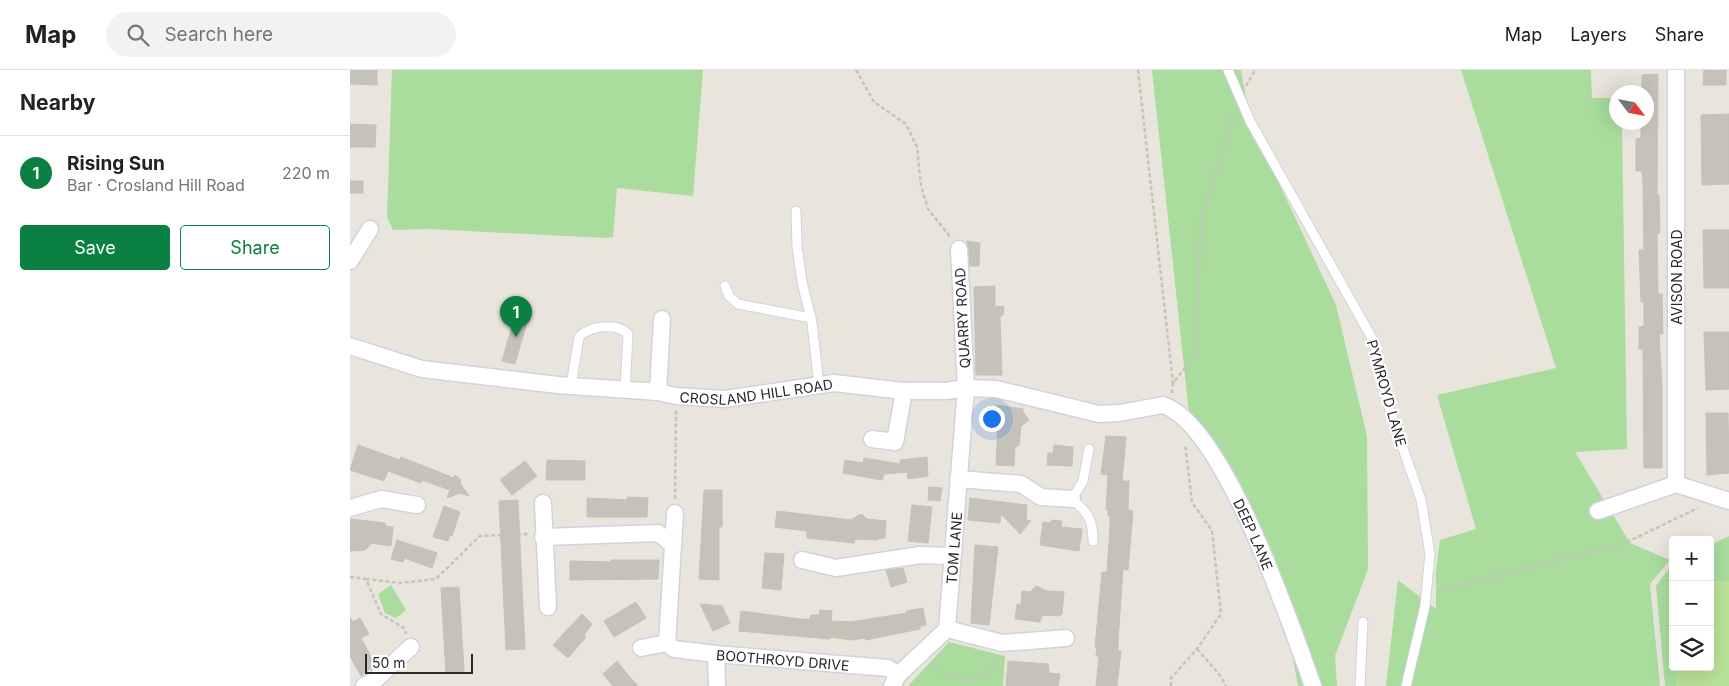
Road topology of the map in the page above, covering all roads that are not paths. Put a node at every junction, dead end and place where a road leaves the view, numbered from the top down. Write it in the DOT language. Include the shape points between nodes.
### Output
graph roads {
  1 [pos="1228,70"];
  2 [pos="1676,70"];
  3 [pos="796,211"];
  4 [pos="370,229"];
  5 [pos="959,249"];
  6 [pos="350,261"];
  7 [pos="725,286"];
  8 [pos="811,318"];
  9 [pos="662,319"];
  10 [pos="350,346"];
  11 [pos="571,386"];
  12 [pos="819,386"];
  13 [pos="966,388"];
  14 [pos="625,390"];
  15 [pos="904,391"];
  16 [pos="658,392"];
  17 [pos="1171,409"];
  18 [pos="872,439"];
  19 [pos="1089,449"];
  20 [pos="958,479"];
  21 [pos="1676,484"];
  22 [pos="1072,499"];
  23 [pos="1724,499"];
  24 [pos="543,503"];
  25 [pos="417,504"];
  26 [pos="350,508"];
  27 [pos="1598,512"];
  28 [pos="675,513"];
  29 [pos="543,537"];
  30 [pos="1093,541"];
  31 [pos="672,544"];
  32 [pos="952,556"];
  33 [pos="802,560"];
  34 [pos="548,608"];
  35 [pos="1363,622"];
  36 [pos="947,629"];
  37 [pos="1066,638"];
  38 [pos="667,643"];
  39 [pos="411,647"];
  40 [pos="640,648"];
  41 [pos="716,654"];
  42 [pos="895,681"];
  43 [pos="364,686"];
  44 [pos="717,686"];
  45 [pos="1313,686"];
  46 [pos="1360,686"];
  47 [pos="1406,686"];
  1 -- 47 [label="lane, PYMROYD LANE" via="1250,121 1373,340 1390,411 1420,500 1430,554 1426,593"];
  2 -- 21 [label="street, AVISON ROAD"];
  3 -- 8 [label="lane" via="796,246"];
  4 -- 6 [label="street"];
  5 -- 13 [label="street, QUARRY ROAD"];
  7 -- 8 [label="lane" via="729,296 738,304"];
  8 -- 12 [label="lane"];
  9 -- 16 [label="street"];
  10 -- 11 [label="street, CROSLAND HILL ROAD" via="422,369"];
  11 -- 14 [label="street, CROSLAND HILL ROAD"];
  11 -- 14 [label="lane" via="579,337 590,328 616,328 624,329 628,334"];
  12 -- 15 [label="street, CROSLAND HILL ROAD" via="834,383"];
  12 -- 16 [label="street, CROSLAND HILL ROAD" via="725,399"];
  13 -- 15 [label="street, CROSLAND HILL ROAD"];
  13 -- 17 [label="street, CROSLAND HILL ROAD" via="996,389 1099,414"];
  13 -- 20 [label="street, TOM LANE"];
  14 -- 16 [label="street, CROSLAND HILL ROAD"];
  15 -- 18 [label="street" via="895,442"];
  17 -- 45 [label="street, DEEP LANE" via="1205,441 1258,539"];
  19 -- 22 [label="lane" via="1083,481"];
  20 -- 22 [label="street" via="1021,484 1041,497"];
  20 -- 32 [label="street, TOM LANE"];
  21 -- 23 [label="street"];
  21 -- 27 [label="street"];
  22 -- 30 [label="lane" via="1093,524"];
  24 -- 29 [label="street"];
  25 -- 26 [label="street" via="381,499"];
  28 -- 31 [label="street"];
  29 -- 31 [label="street" via="658,533"];
  29 -- 34 [label="street"];
  31 -- 38 [label="street"];
  32 -- 33 [label="street" via="920,555 836,568"];
  32 -- 36 [label="street, TOM LANE"];
  35 -- 46 [label="lane"];
  36 -- 37 [label="street" via="1002,644"];
  36 -- 42 [label="street"];
  38 -- 40 [label="street, BOOTHROYD DRIVE"];
  38 -- 41 [label="street, BOOTHROYD DRIVE" via="674,649"];
  39 -- 43 [label="street" via="374,681"];
  41 -- 42 [label="street, BOOTHROYD DRIVE" via="888,668"];
  41 -- 44 [label="street"];
}
